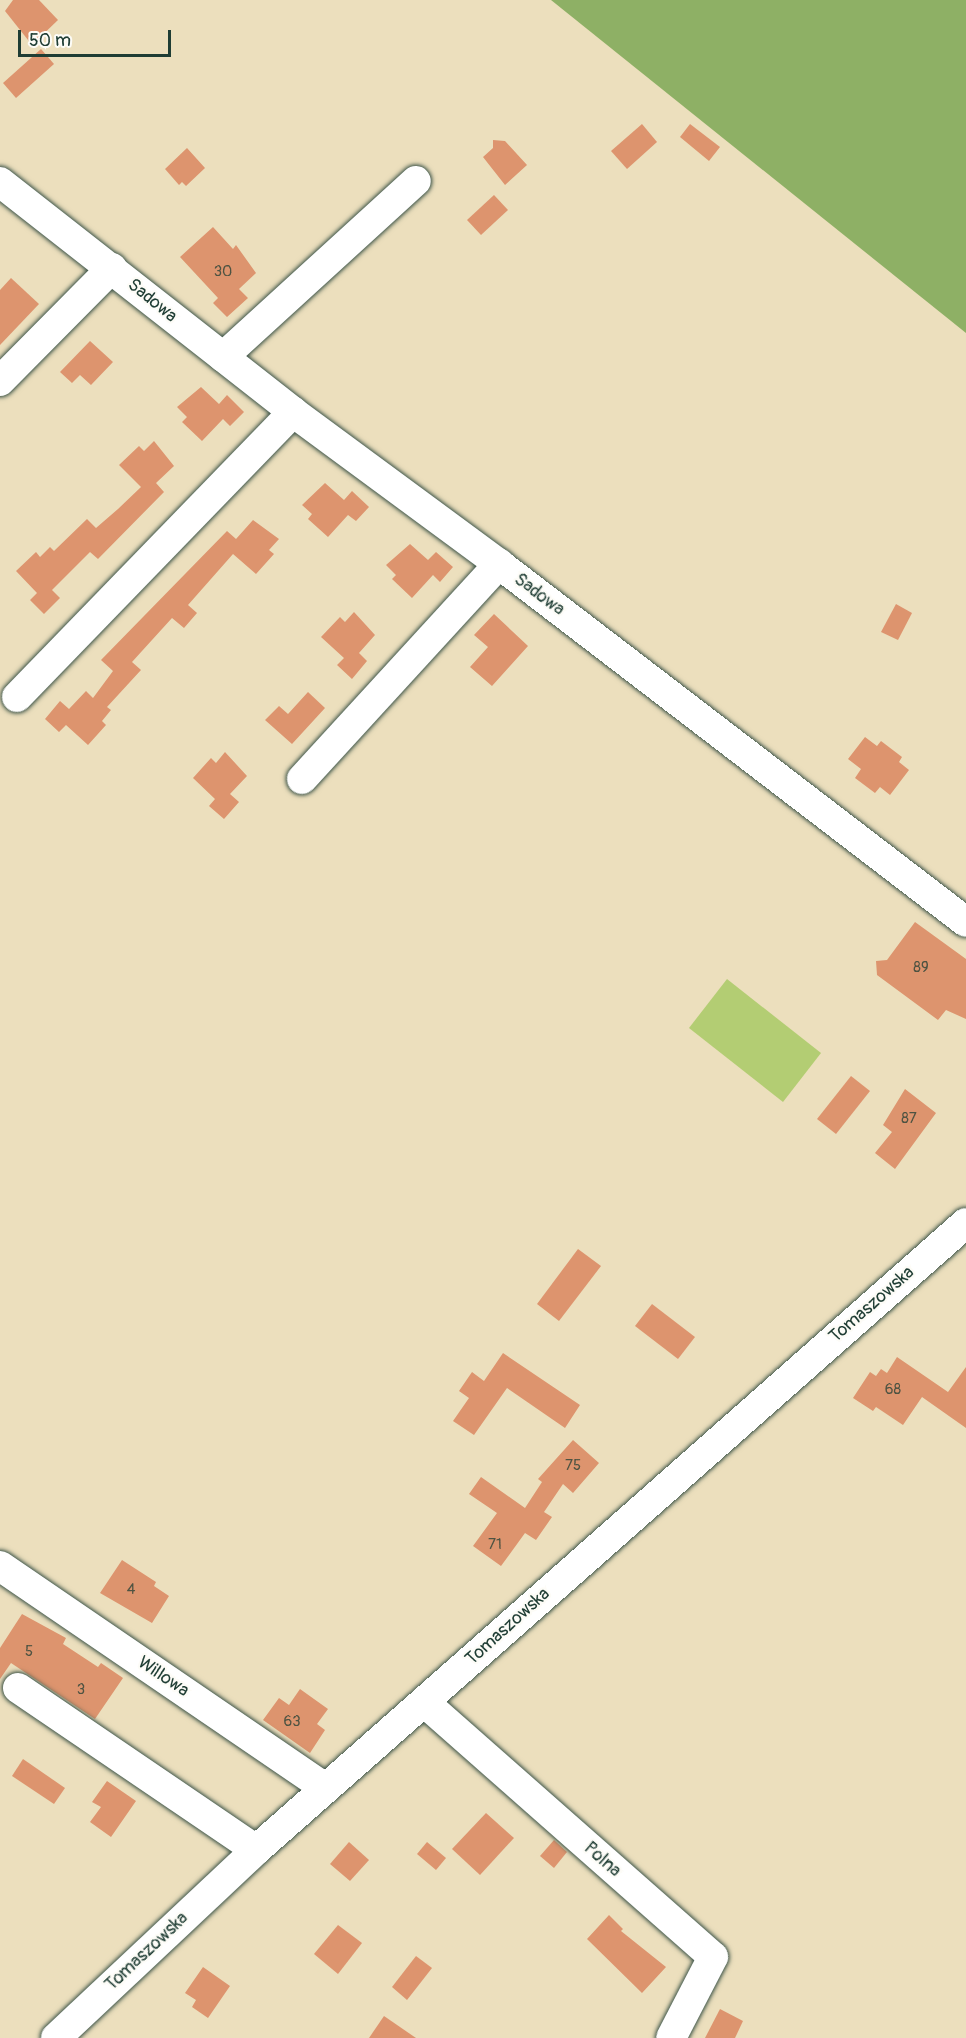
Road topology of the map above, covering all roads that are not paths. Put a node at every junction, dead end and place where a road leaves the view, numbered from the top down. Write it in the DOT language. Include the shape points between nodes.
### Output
graph roads {
  1 [pos="416,181"];
  2 [pos="0,182"];
  3 [pos="112,268"];
  4 [pos="223,357"];
  5 [pos="0,381"];
  6 [pos="293,412"];
  7 [pos="499,564"];
  8 [pos="17,697"];
  9 [pos="302,779"];
  10 [pos="966,922"];
  11 [pos="966,1223"];
  12 [pos="0,1566"];
  13 [pos="18,1688"];
  14 [pos="424,1702"];
  15 [pos="326,1788"];
  16 [pos="256,1850"];
  17 [pos="56,2038"];
  18 [pos="671,2038"];
  1 -- 4 [label="street"];
  2 -- 3 [label="street, Sadowa"];
  3 -- 4 [label="street, Sadowa"];
  3 -- 5 [label="street, Sadowa"];
  4 -- 6 [label="street, Sadowa"];
  6 -- 7 [label="street, Sadowa"];
  6 -- 8 [label="street"];
  7 -- 9 [label="street"];
  7 -- 10 [label="street, Sadowa"];
  11 -- 14 [label="street, Tomaszowska"];
  12 -- 15 [label="street, Willowa"];
  13 -- 16 [label="street"];
  14 -- 15 [label="street, Tomaszowska"];
  14 -- 18 [label="street, Polna" via="713,1957"];
  15 -- 16 [label="street, Tomaszowska"];
  16 -- 17 [label="street, Tomaszowska"];
}
